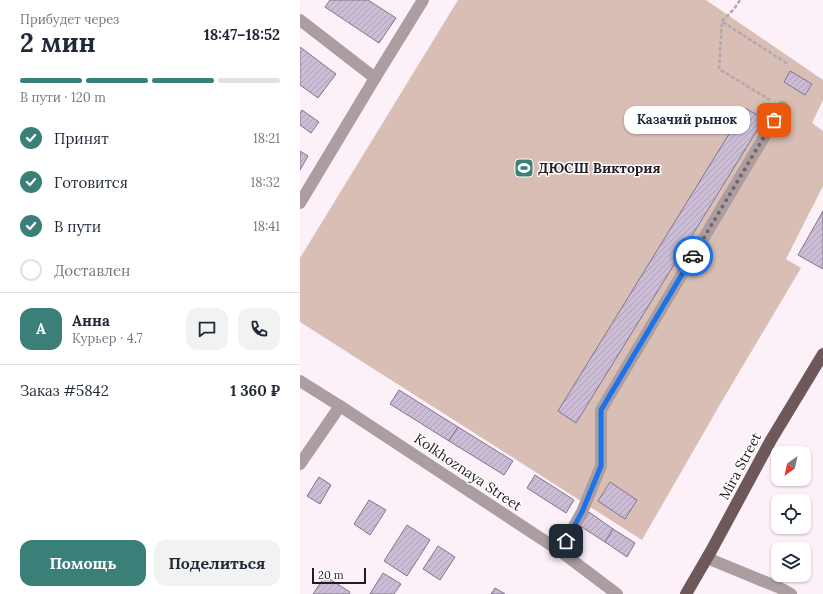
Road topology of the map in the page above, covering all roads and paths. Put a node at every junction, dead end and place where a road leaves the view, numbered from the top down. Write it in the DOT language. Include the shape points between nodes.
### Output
graph roads {
  1 [pos="423,0"];
  2 [pos="740,0"];
  3 [pos="300,20"];
  4 [pos="722,22"];
  5 [pos="788,64"];
  6 [pos="375,78"];
  7 [pos="782,107"];
  8 [pos="300,203"];
  9 [pos="823,354"];
  10 [pos="300,381"];
  11 [pos="340,406"];
  12 [pos="300,464"];
  13 [pos="560,551"];
  14 [pos="707,558"];
  15 [pos="617,594"];
  16 [pos="686,594"];
  17 [pos="791,594"];
  1 -- 6 [label="street"];
  2 -- 4 [label="path"];
  3 -- 6 [label="street"];
  4 -- 5 [label="path"];
  4 -- 7 [label="path" via="719,69"];
  6 -- 8 [label="street"];
  7 -- 13 [label="street" via="601,410 601,466 582,512"];
  9 -- 14 [label="main road, Mira Street" via="771,440"];
  10 -- 11 [label="street, Kolkhoznaya Street"];
  11 -- 12 [label="street"];
  11 -- 13 [label="street, Kolkhoznaya Street"];
  13 -- 15 [label="street, Kolkhoznaya Street"];
  14 -- 16 [label="main road, Mira Street"];
  14 -- 17 [label="street"];
}
